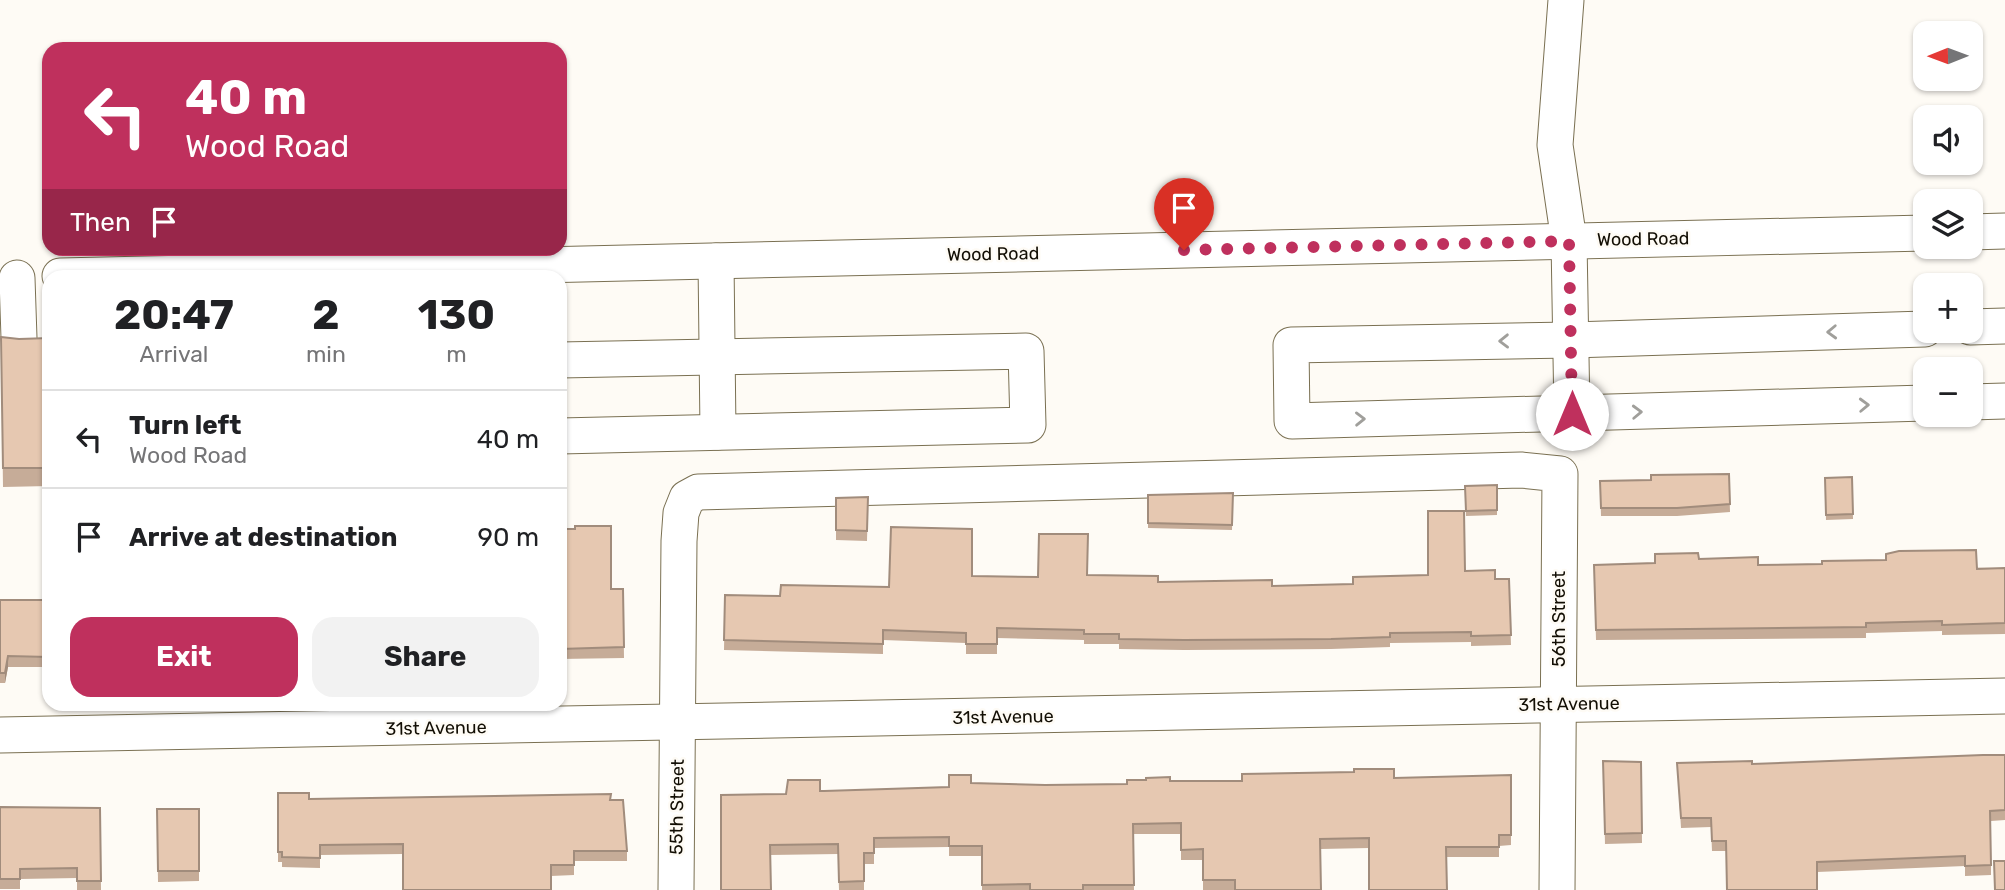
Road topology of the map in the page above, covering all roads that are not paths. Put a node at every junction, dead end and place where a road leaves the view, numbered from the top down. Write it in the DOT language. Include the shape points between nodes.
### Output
graph roads {
  1 [pos="1566,0"];
  2 [pos="2005,231"];
  3 [pos="1983,232"];
  4 [pos="1913,233"];
  5 [pos="1569,241"];
  6 [pos="716,261"];
  7 [pos="370,270"];
  8 [pos="22,277"];
  9 [pos="2005,326"];
  10 [pos="1983,327"];
  11 [pos="1913,329"];
  12 [pos="23,338"];
  13 [pos="1572,340"];
  14 [pos="718,357"];
  15 [pos="567,360"];
  16 [pos="2005,401"];
  17 [pos="1983,402"];
  18 [pos="1913,403"];
  19 [pos="1572,414"];
  20 [pos="718,432"];
  21 [pos="567,436"];
  22 [pos="1560,474"];
  23 [pos="2005,696"];
  24 [pos="1559,704"];
  25 [pos="678,724"];
  26 [pos="0,735"];
  27 [pos="676,890"];
  28 [pos="1557,890"];
  1 -- 5 [label="street" via="1555,145"];
  2 -- 3 [label="street"];
  4 -- 5 [label="street, Wood Road"];
  5 -- 6 [label="street, Wood Road"];
  5 -- 13 [label="street"];
  6 -- 7 [label="street, Wood Road"];
  6 -- 14 [label="street"];
  8 -- 12 [label="street"];
  9 -- 10 [label="street"];
  11 -- 13 [label="street, one-way"];
  13 -- 19 [label="street"];
  13 -- 19 [label="street, one-way" via="1291,345 1292,421"];
  14 -- 15 [label="street"];
  14 -- 20 [label="street"];
  14 -- 20 [label="street" via="1026,351 1028,425"];
  16 -- 17 [label="street"];
  19 -- 18 [label="street, one-way"];
  20 -- 21 [label="street"];
  22 -- 24 [label="street, 56th Street"];
  22 -- 25 [label="street, 55th Street" via="1521,470 698,492 687,498 681,513"];
  23 -- 24 [label="street, 31st Avenue"];
  24 -- 25 [label="street, 31st Avenue"];
  24 -- 28 [label="street, 56th Street"];
  25 -- 26 [label="street, 31st Avenue"];
  25 -- 27 [label="street, 55th Street"];
}
